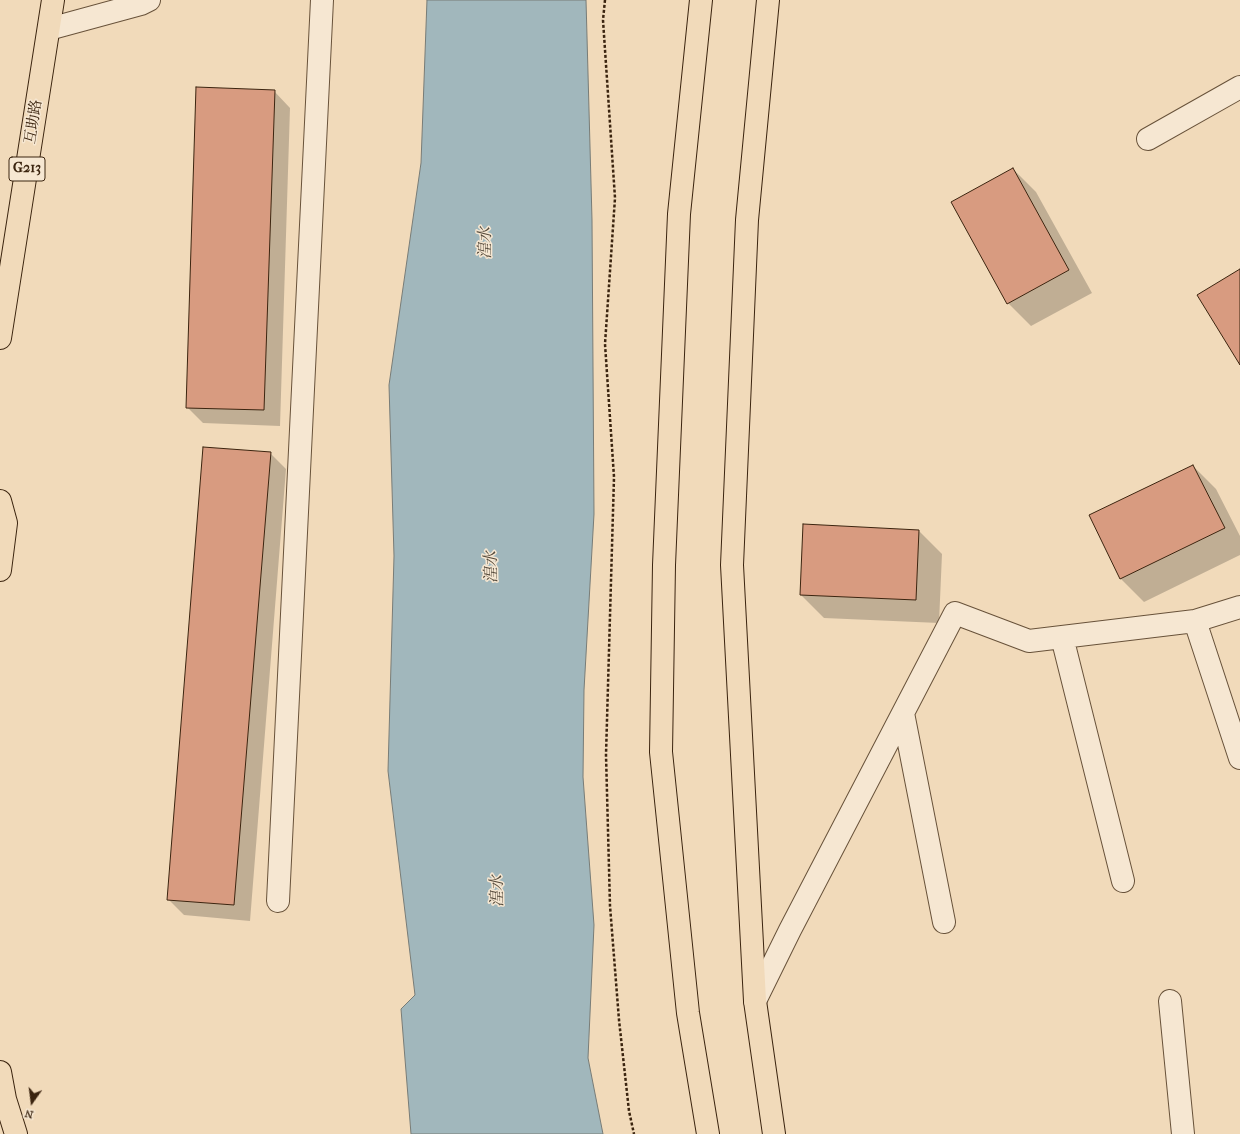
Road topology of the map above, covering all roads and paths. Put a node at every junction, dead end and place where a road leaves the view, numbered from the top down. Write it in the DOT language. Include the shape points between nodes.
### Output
graph roads {
  1 [pos="53,0"];
  2 [pos="149,0"];
  3 [pos="322,0"];
  4 [pos="605,0"];
  5 [pos="700,0"];
  6 [pos="768,0"];
  7 [pos="49,29"];
  8 [pos="1240,87"];
  9 [pos="1148,139"];
  10 [pos="0,338"];
  11 [pos="0,501"];
  12 [pos="0,570"];
  13 [pos="1240,607"];
  14 [pos="1195,621"];
  15 [pos="1062,637"];
  16 [pos="903,713"];
  17 [pos="1240,758"];
  18 [pos="1123,881"];
  19 [pos="278,901"];
  20 [pos="944,922"];
  21 [pos="755,1001"];
  22 [pos="1170,1002"];
  23 [pos="0,1072"];
  24 [pos="16,1134"];
  25 [pos="634,1134"];
  26 [pos="708,1134"];
  27 [pos="774,1134"];
  28 [pos="1183,1134"];
  1 -- 7 [label="main road, 互助路 / G213"];
  2 -- 7 [label="street"];
  3 -- 19 [label="street"];
  4 -- 25 [label="path" via="603,20 615,198 605,344 614,477 606,762 610,906 619,1020"];
  5 -- 26 [label="main road" via="679,214 664,565 661,752 688,1013"];
  6 -- 21 [label="main road" via="747,220 732,565"];
  7 -- 10 [label="main road, 互助路 / G213"];
  8 -- 9 [label="street"];
  11 -- 12 [label="main road" via="6,523"];
  13 -- 14 [label="street"];
  14 -- 15 [label="street"];
  14 -- 17 [label="street"];
  15 -- 16 [label="street" via="1029,641 955,613"];
  15 -- 18 [label="street"];
  16 -- 20 [label="street"];
  16 -- 21 [label="street"];
  21 -- 27 [label="main road"];
  22 -- 28 [label="street"];
  23 -- 24 [label="main road"];
}
